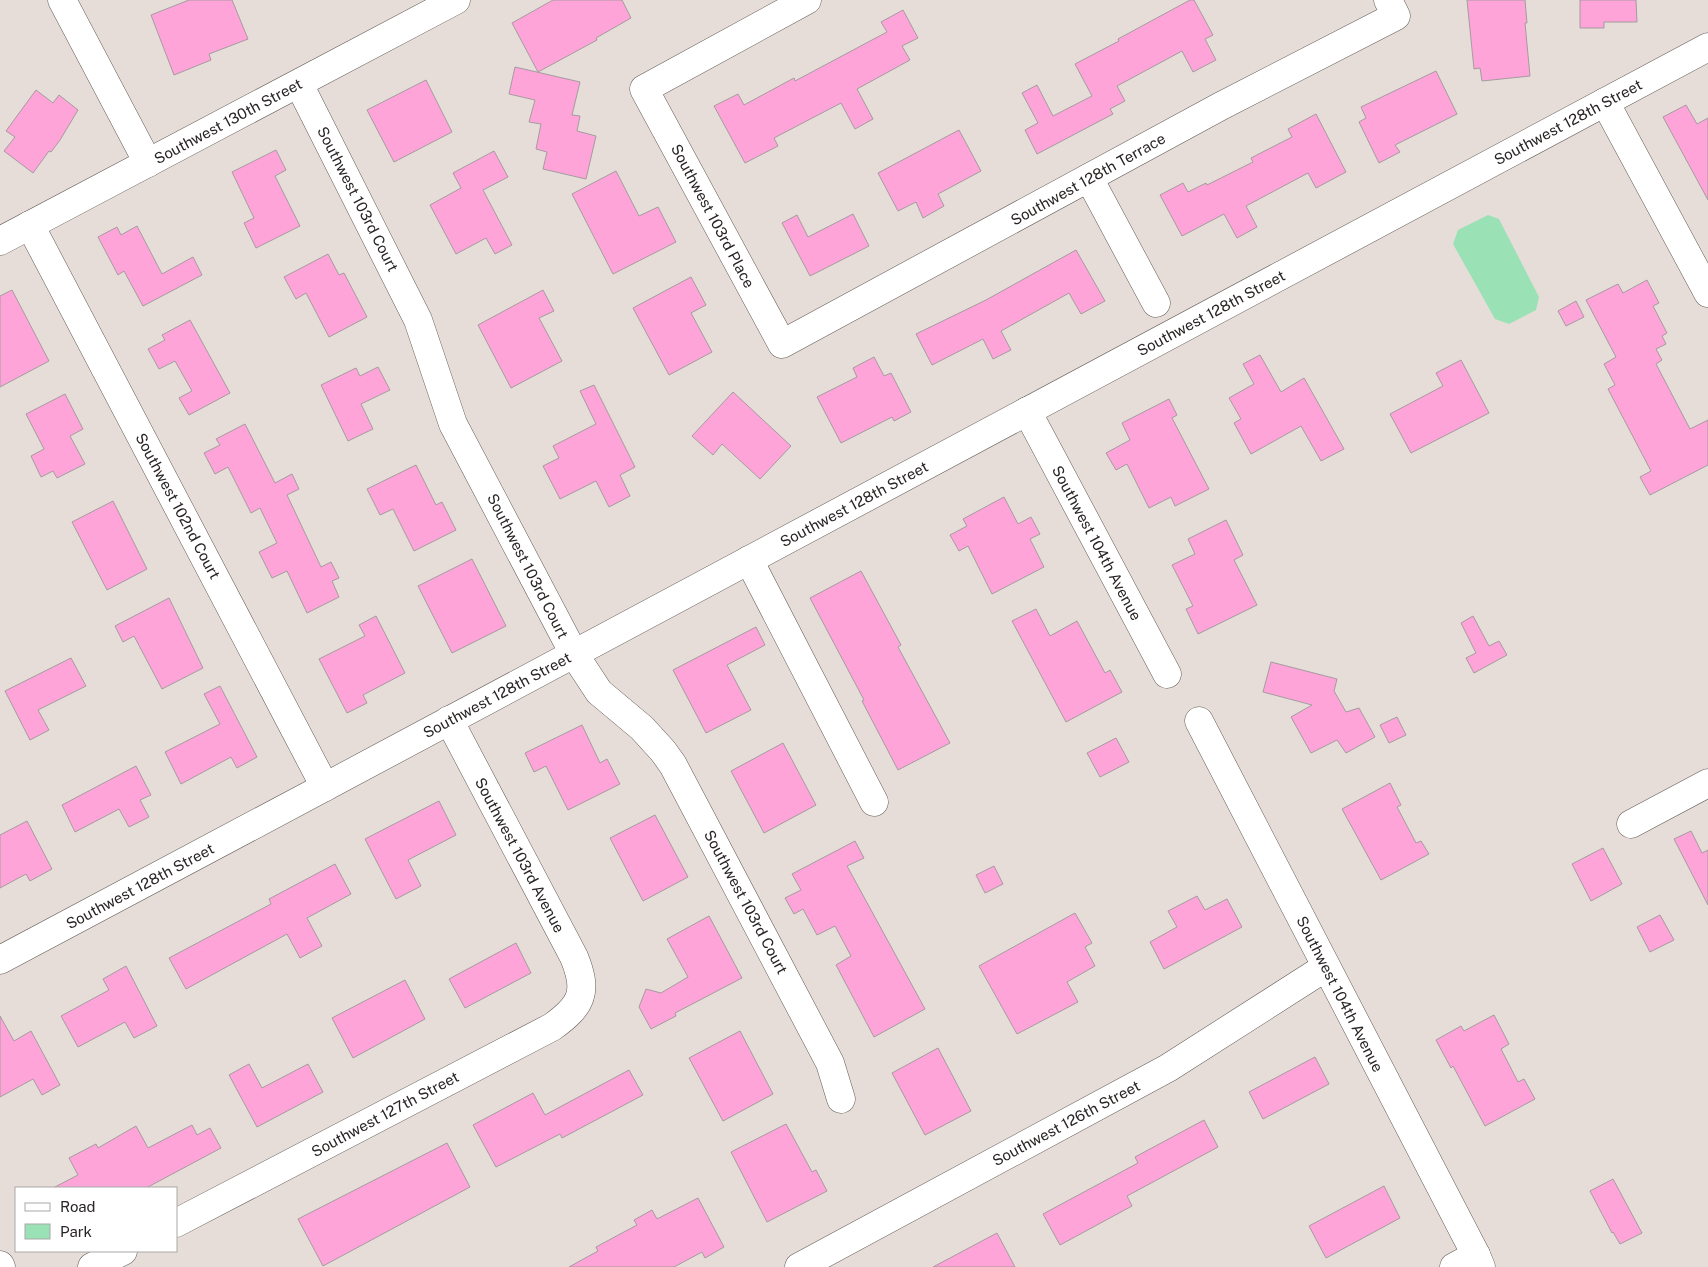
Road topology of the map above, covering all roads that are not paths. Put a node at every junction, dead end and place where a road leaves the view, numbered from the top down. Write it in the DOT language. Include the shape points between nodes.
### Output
graph roads {
  1 [pos="62,0"];
  2 [pos="456,0"];
  3 [pos="807,0"];
  4 [pos="1392,8"];
  5 [pos="1708,47"];
  6 [pos="299,84"];
  7 [pos="1605,102"];
  8 [pos="148,163"];
  9 [pos="1089,178"];
  10 [pos="30,225"];
  11 [pos="0,241"];
  12 [pos="1708,293"];
  13 [pos="1156,303"];
  14 [pos="782,344"];
  15 [pos="1027,411"];
  16 [pos="749,560"];
  17 [pos="574,654"];
  18 [pos="1167,674"];
  19 [pos="449,720"];
  20 [pos="1199,721"];
  21 [pos="1708,783"];
  22 [pos="325,787"];
  23 [pos="874,802"];
  24 [pos="1631,824"];
  25 [pos="0,960"];
  26 [pos="1326,968"];
  27 [pos="582,993"];
  28 [pos="841,1099"];
  29 [pos="178,1222"];
  30 [pos="121,1252"];
  31 [pos="1470,1263"];
  32 [pos="92,1267"];
  33 [pos="799,1267"];
  1 -- 8 [label="street"];
  2 -- 6 [label="street, Southwest 130th Street"];
  3 -- 14 [label="street, Southwest 103rd Place" via="644,89"];
  4 -- 9 [label="street, Southwest 128th Terrace"];
  5 -- 7 [label="street, Southwest 128th Street"];
  6 -- 8 [label="street, Southwest 130th Street"];
  6 -- 17 [label="street, Southwest 103rd Court" via="418,320 453,424"];
  7 -- 12 [label="street"];
  7 -- 15 [label="street, Southwest 128th Street"];
  8 -- 10 [label="street, Southwest 130th Street"];
  9 -- 13 [label="street"];
  9 -- 14 [label="street, Southwest 128th Terrace"];
  10 -- 11 [label="street, Southwest 130th Street"];
  10 -- 22 [label="street, Southwest 102nd Court"];
  15 -- 16 [label="street, Southwest 128th Street"];
  15 -- 18 [label="street, Southwest 104th Avenue"];
  16 -- 17 [label="street, Southwest 128th Street"];
  16 -- 23 [label="street"];
  17 -- 19 [label="street, Southwest 128th Street"];
  17 -- 28 [label="street, Southwest 103rd Court" via="599,692 642,728 673,765 830,1063"];
  19 -- 22 [label="street, Southwest 128th Street"];
  19 -- 27 [label="street, Southwest 103rd Avenue" via="574,957"];
  20 -- 26 [label="street, Southwest 104th Avenue"];
  21 -- 24 [label="street"];
  22 -- 25 [label="street, Southwest 128th Street"];
  26 -- 31 [label="street, Southwest 104th Avenue"];
  26 -- 33 [label="street, Southwest 126th Street" via="1168,1068"];
  27 -- 29 [label="street, Southwest 127th Street" via="569,1013 552,1027"];
  30 -- 32 [label="street"];
}
